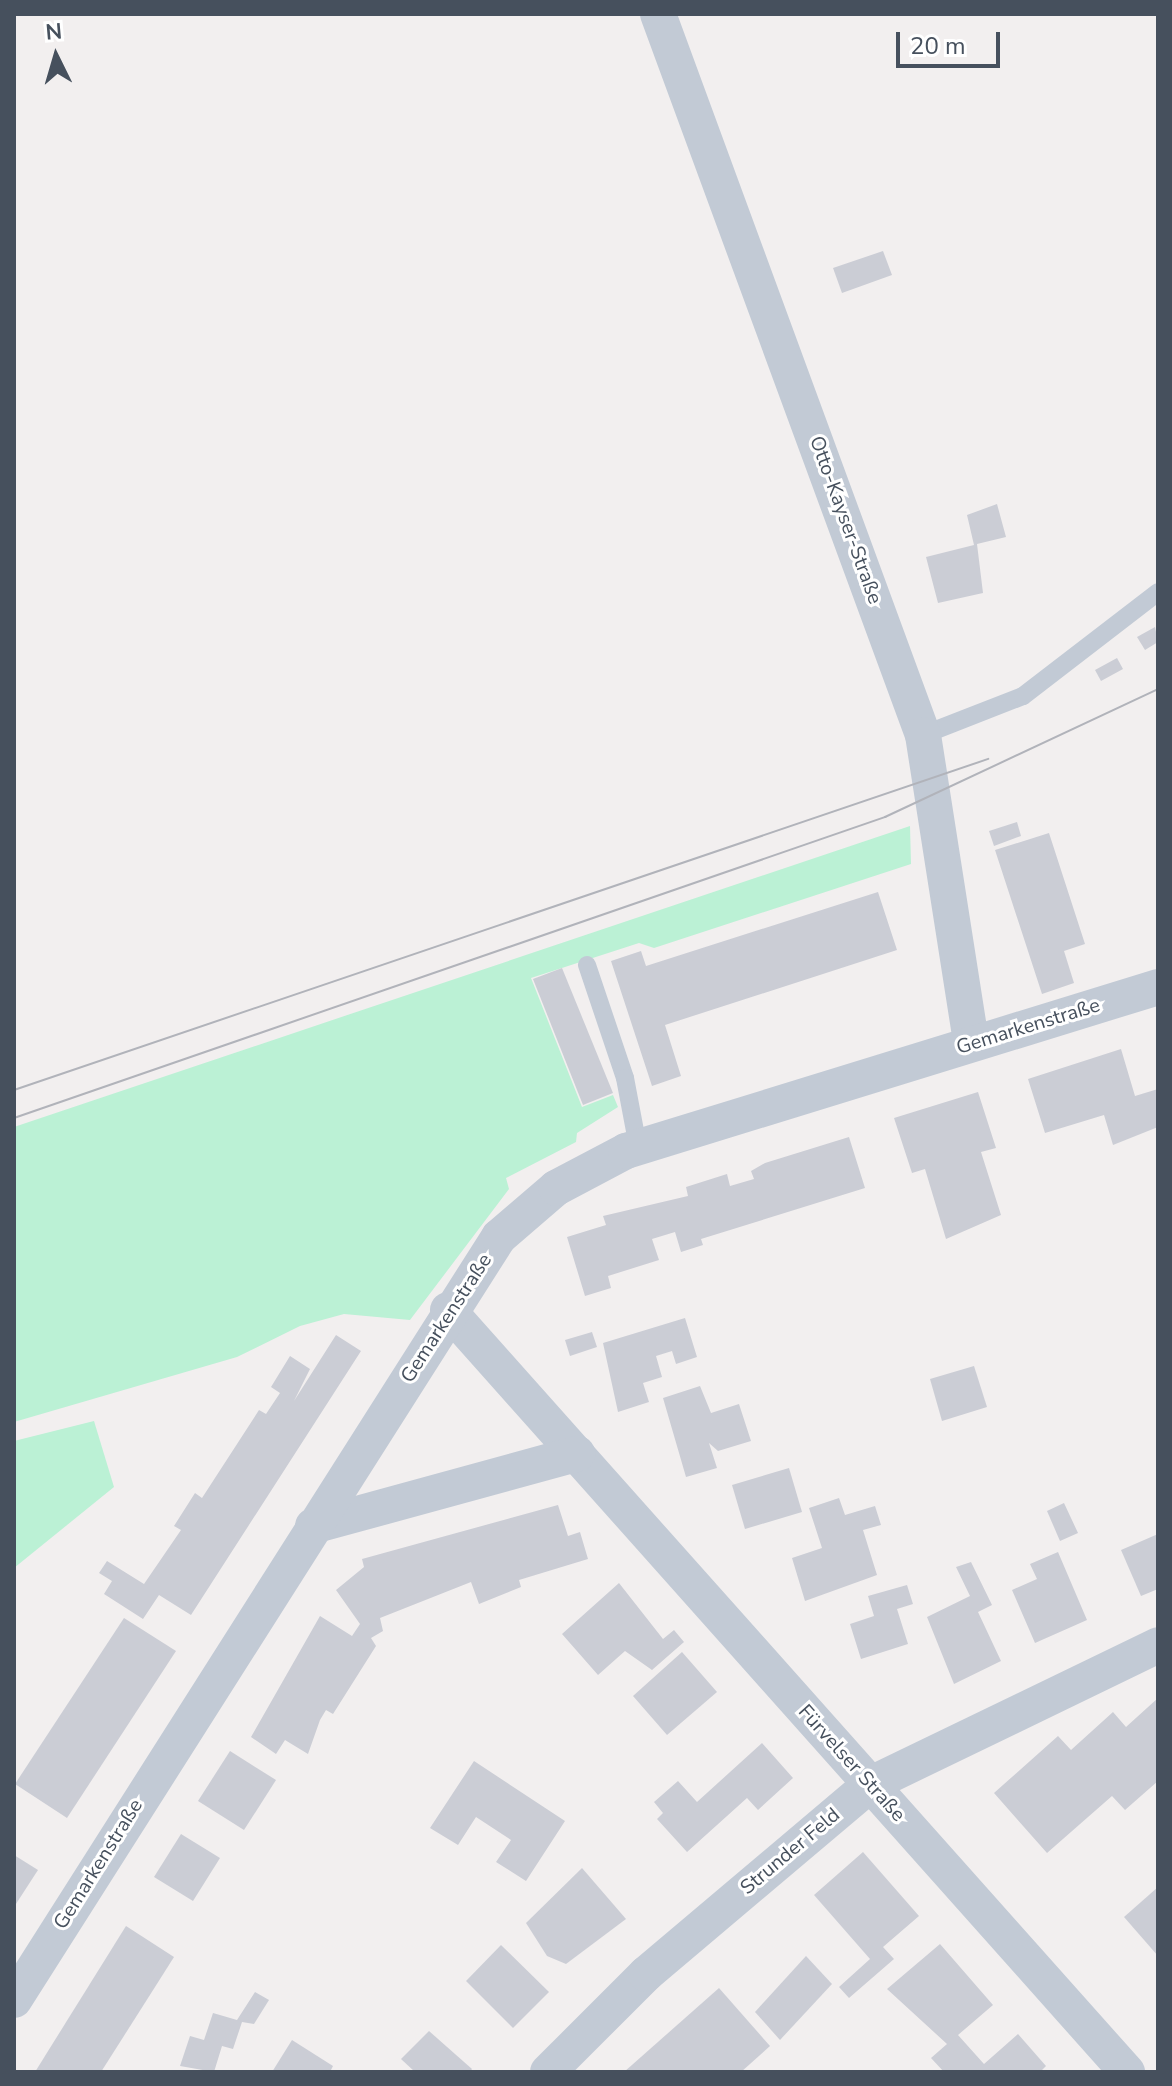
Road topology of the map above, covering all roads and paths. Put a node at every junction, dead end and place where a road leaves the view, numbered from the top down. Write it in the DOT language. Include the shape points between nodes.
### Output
graph roads {
  1 [pos="658,14"];
  2 [pos="1158,592"];
  3 [pos="923,735"];
  4 [pos="587,965"];
  5 [pos="1158,987"];
  6 [pos="971,1043"];
  7 [pos="638,1147"];
  8 [pos="448,1310"];
  9 [pos="577,1454"];
  10 [pos="313,1526"];
  11 [pos="1158,1645"];
  12 [pos="871,1784"];
  13 [pos="14,2000"];
  14 [pos="548,2072"];
  15 [pos="1127,2072"];
  1 -- 3 [label="street, Otto-Kayser-Straße"];
  2 -- 3 [label="lane" via="1023,696"];
  3 -- 6 [label="street, Otto-Kayser-Straße"];
  4 -- 7 [label="lane" via="625,1078"];
  5 -- 6 [label="street, Gemarkenstraße"];
  6 -- 7 [label="street, Gemarkenstraße"];
  7 -- 8 [label="street, Gemarkenstraße" via="556,1188 528,1212 499,1237"];
  8 -- 9 [label="street, Fürvelser Straße"];
  8 -- 10 [label="street, Gemarkenstraße"];
  9 -- 10 [label="street"];
  9 -- 12 [label="street, Fürvelser Straße"];
  10 -- 13 [label="street, Gemarkenstraße"];
  11 -- 12 [label="street, Strunder Feld"];
  12 -- 14 [label="street, Strunder Feld" via="646,1974"];
  12 -- 15 [label="street, Fürvelser Straße"];
}
